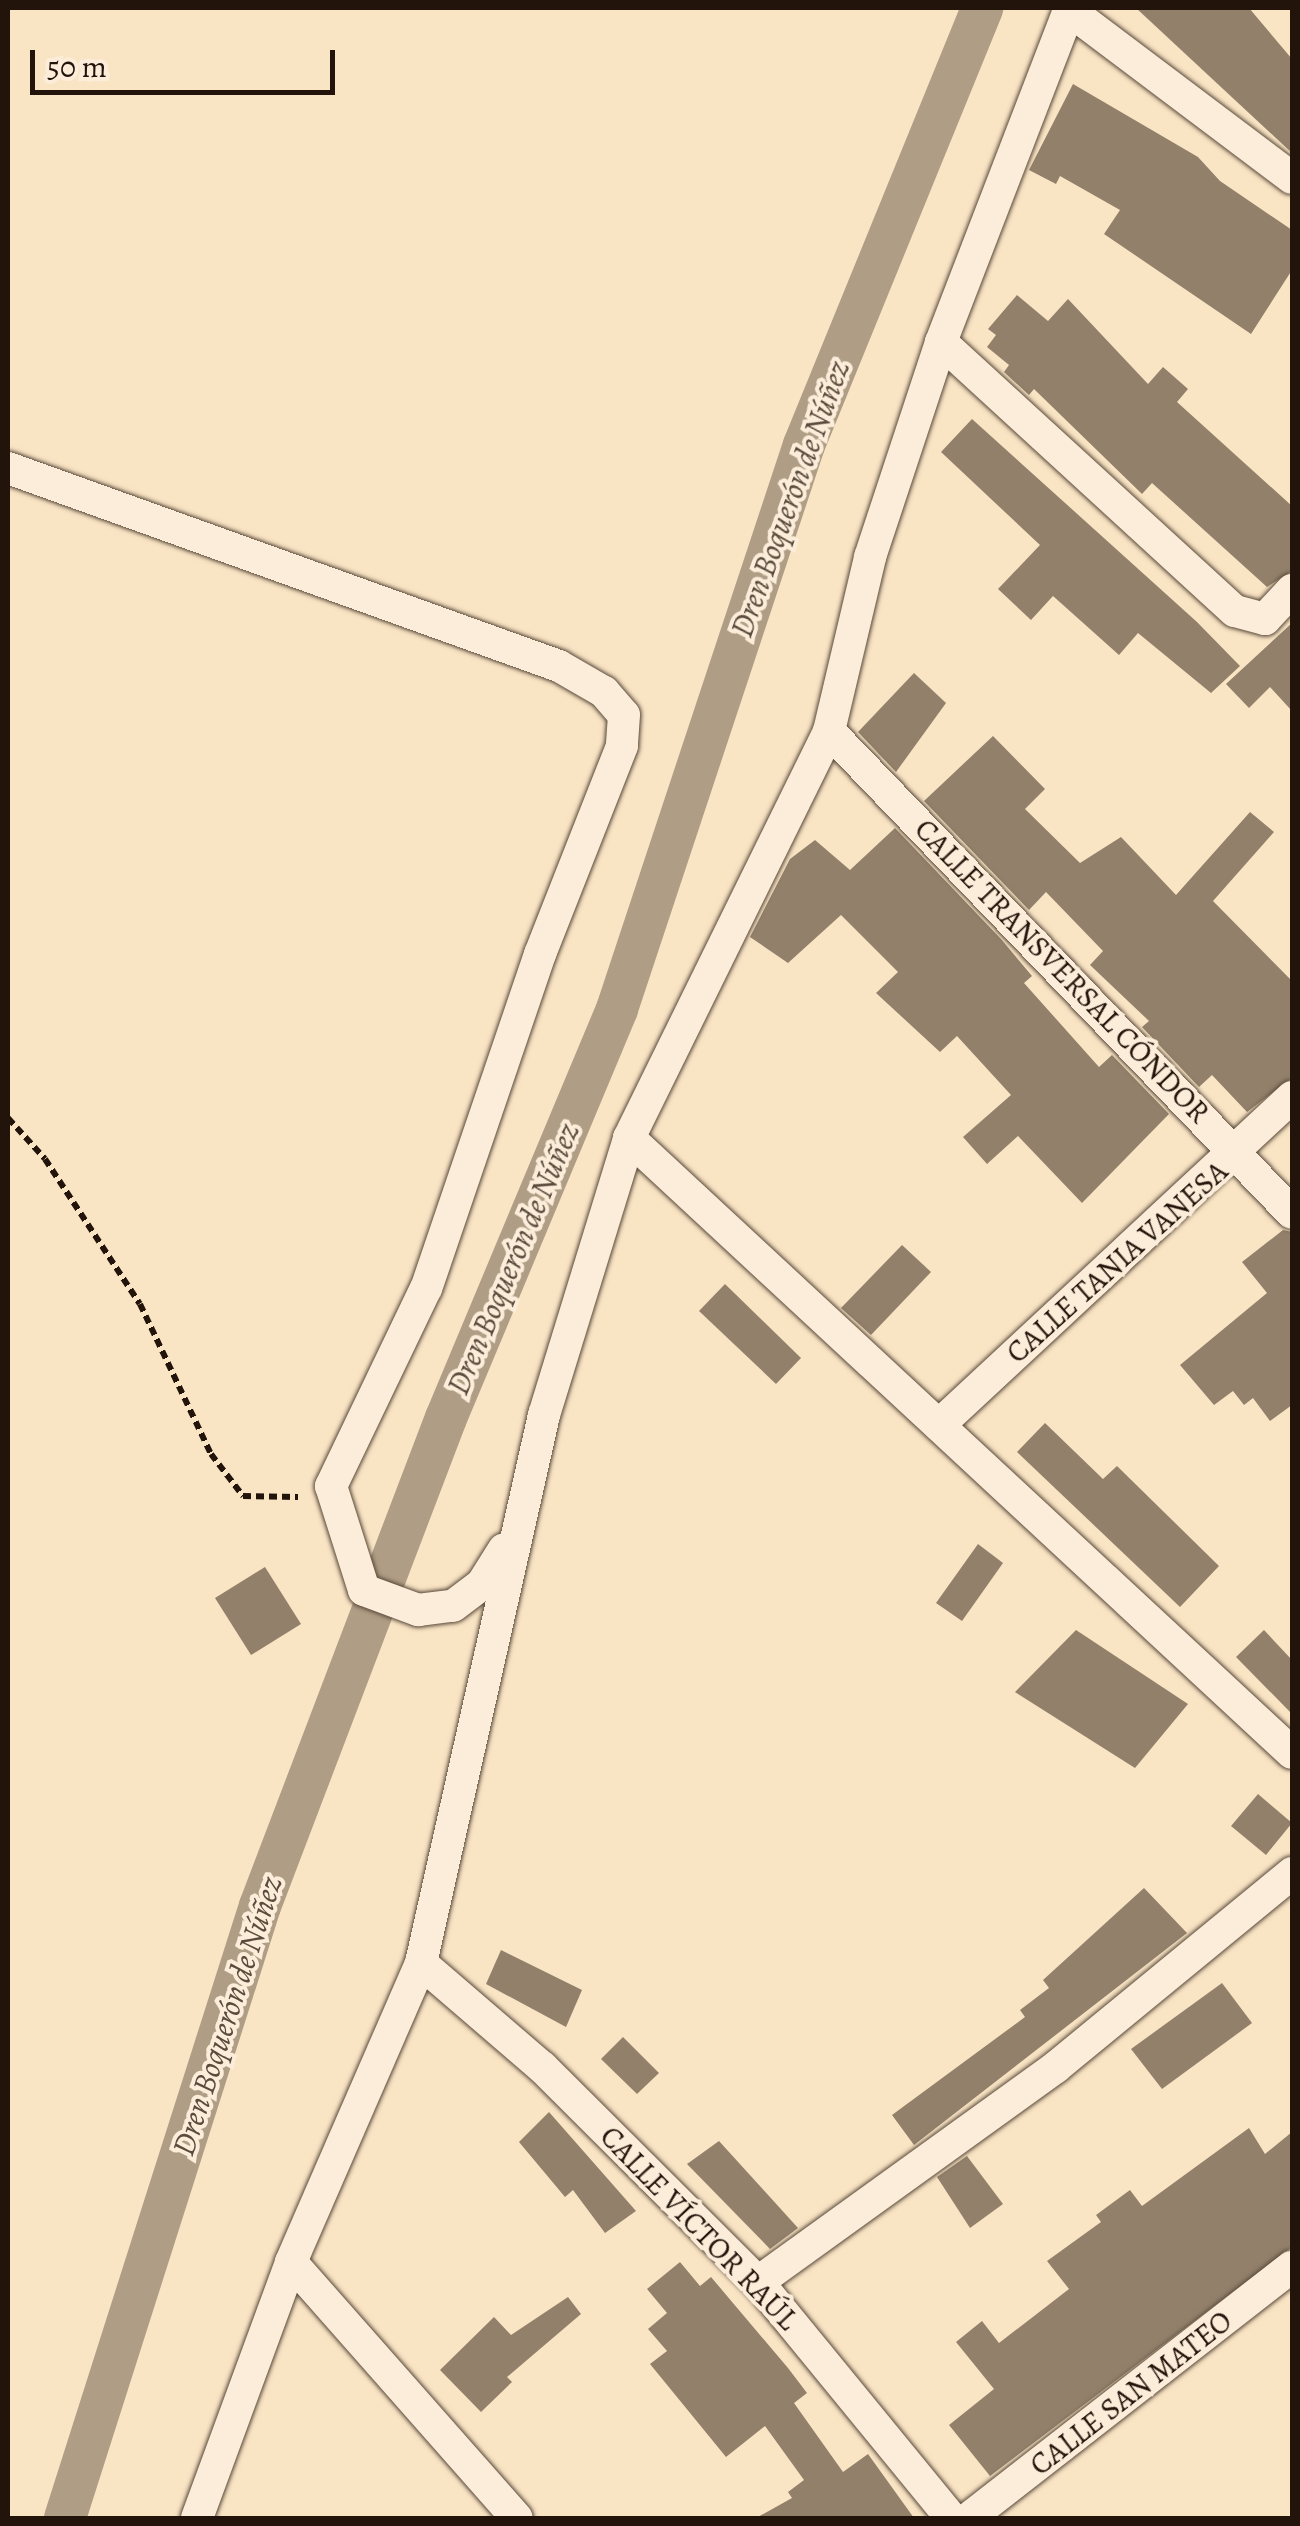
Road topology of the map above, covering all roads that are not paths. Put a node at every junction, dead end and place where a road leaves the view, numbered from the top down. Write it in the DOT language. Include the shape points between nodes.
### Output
graph roads {
  1 [pos="1070,9"];
  2 [pos="1292,178"];
  3 [pos="941,342"];
  4 [pos="8,468"];
  5 [pos="1292,590"];
  6 [pos="829,731"];
  7 [pos="1292,1097"];
  8 [pos="628,1138"];
  9 [pos="1238,1151"];
  10 [pos="1292,1212"];
  11 [pos="939,1425"];
  12 [pos="517,1526"];
  13 [pos="1292,1752"];
  14 [pos="1292,1873"];
  15 [pos="421,1962"];
  16 [pos="291,2262"];
  17 [pos="1292,2267"];
  18 [pos="758,2282"];
  19 [pos="197,2518"];
  20 [pos="517,2518"];
  21 [pos="951,2518"];
  22 [pos="969,2518"];
  1 -- 2 [label="street"];
  1 -- 3 [label="street"];
  3 -- 5 [label="street" via="1235,611 1265,619"];
  3 -- 6 [label="street" via="870,557"];
  4 -- 12 [label="street" via="559,666 604,692 624,715 622,746 540,954 426,1288 331,1486 364,1590 418,1610 454,1606 482,1584"];
  6 -- 8 [label="street"];
  6 -- 9 [label="street, CALLE TRANSVERSAL CÓNDOR"];
  7 -- 9 [label="street, CALLE TANIA VANESA"];
  8 -- 11 [label="street"];
  8 -- 12 [label="street"];
  9 -- 10 [label="street, CALLE TRANSVERSAL CÓNDOR"];
  9 -- 11 [label="street, CALLE TANIA VANESA"];
  11 -- 13 [label="street"];
  12 -- 15 [label="street"];
  14 -- 18 [label="street" via="1056,2067"];
  15 -- 16 [label="street"];
  15 -- 18 [label="street, CALLE VÍCTOR RAÚL" via="542,2067"];
  16 -- 19 [label="street"];
  16 -- 20 [label="street"];
  17 -- 22 [label="street, CALLE SAN MATEO"];
  18 -- 21 [label="street, CALLE VÍCTOR RAÚL"];
}
